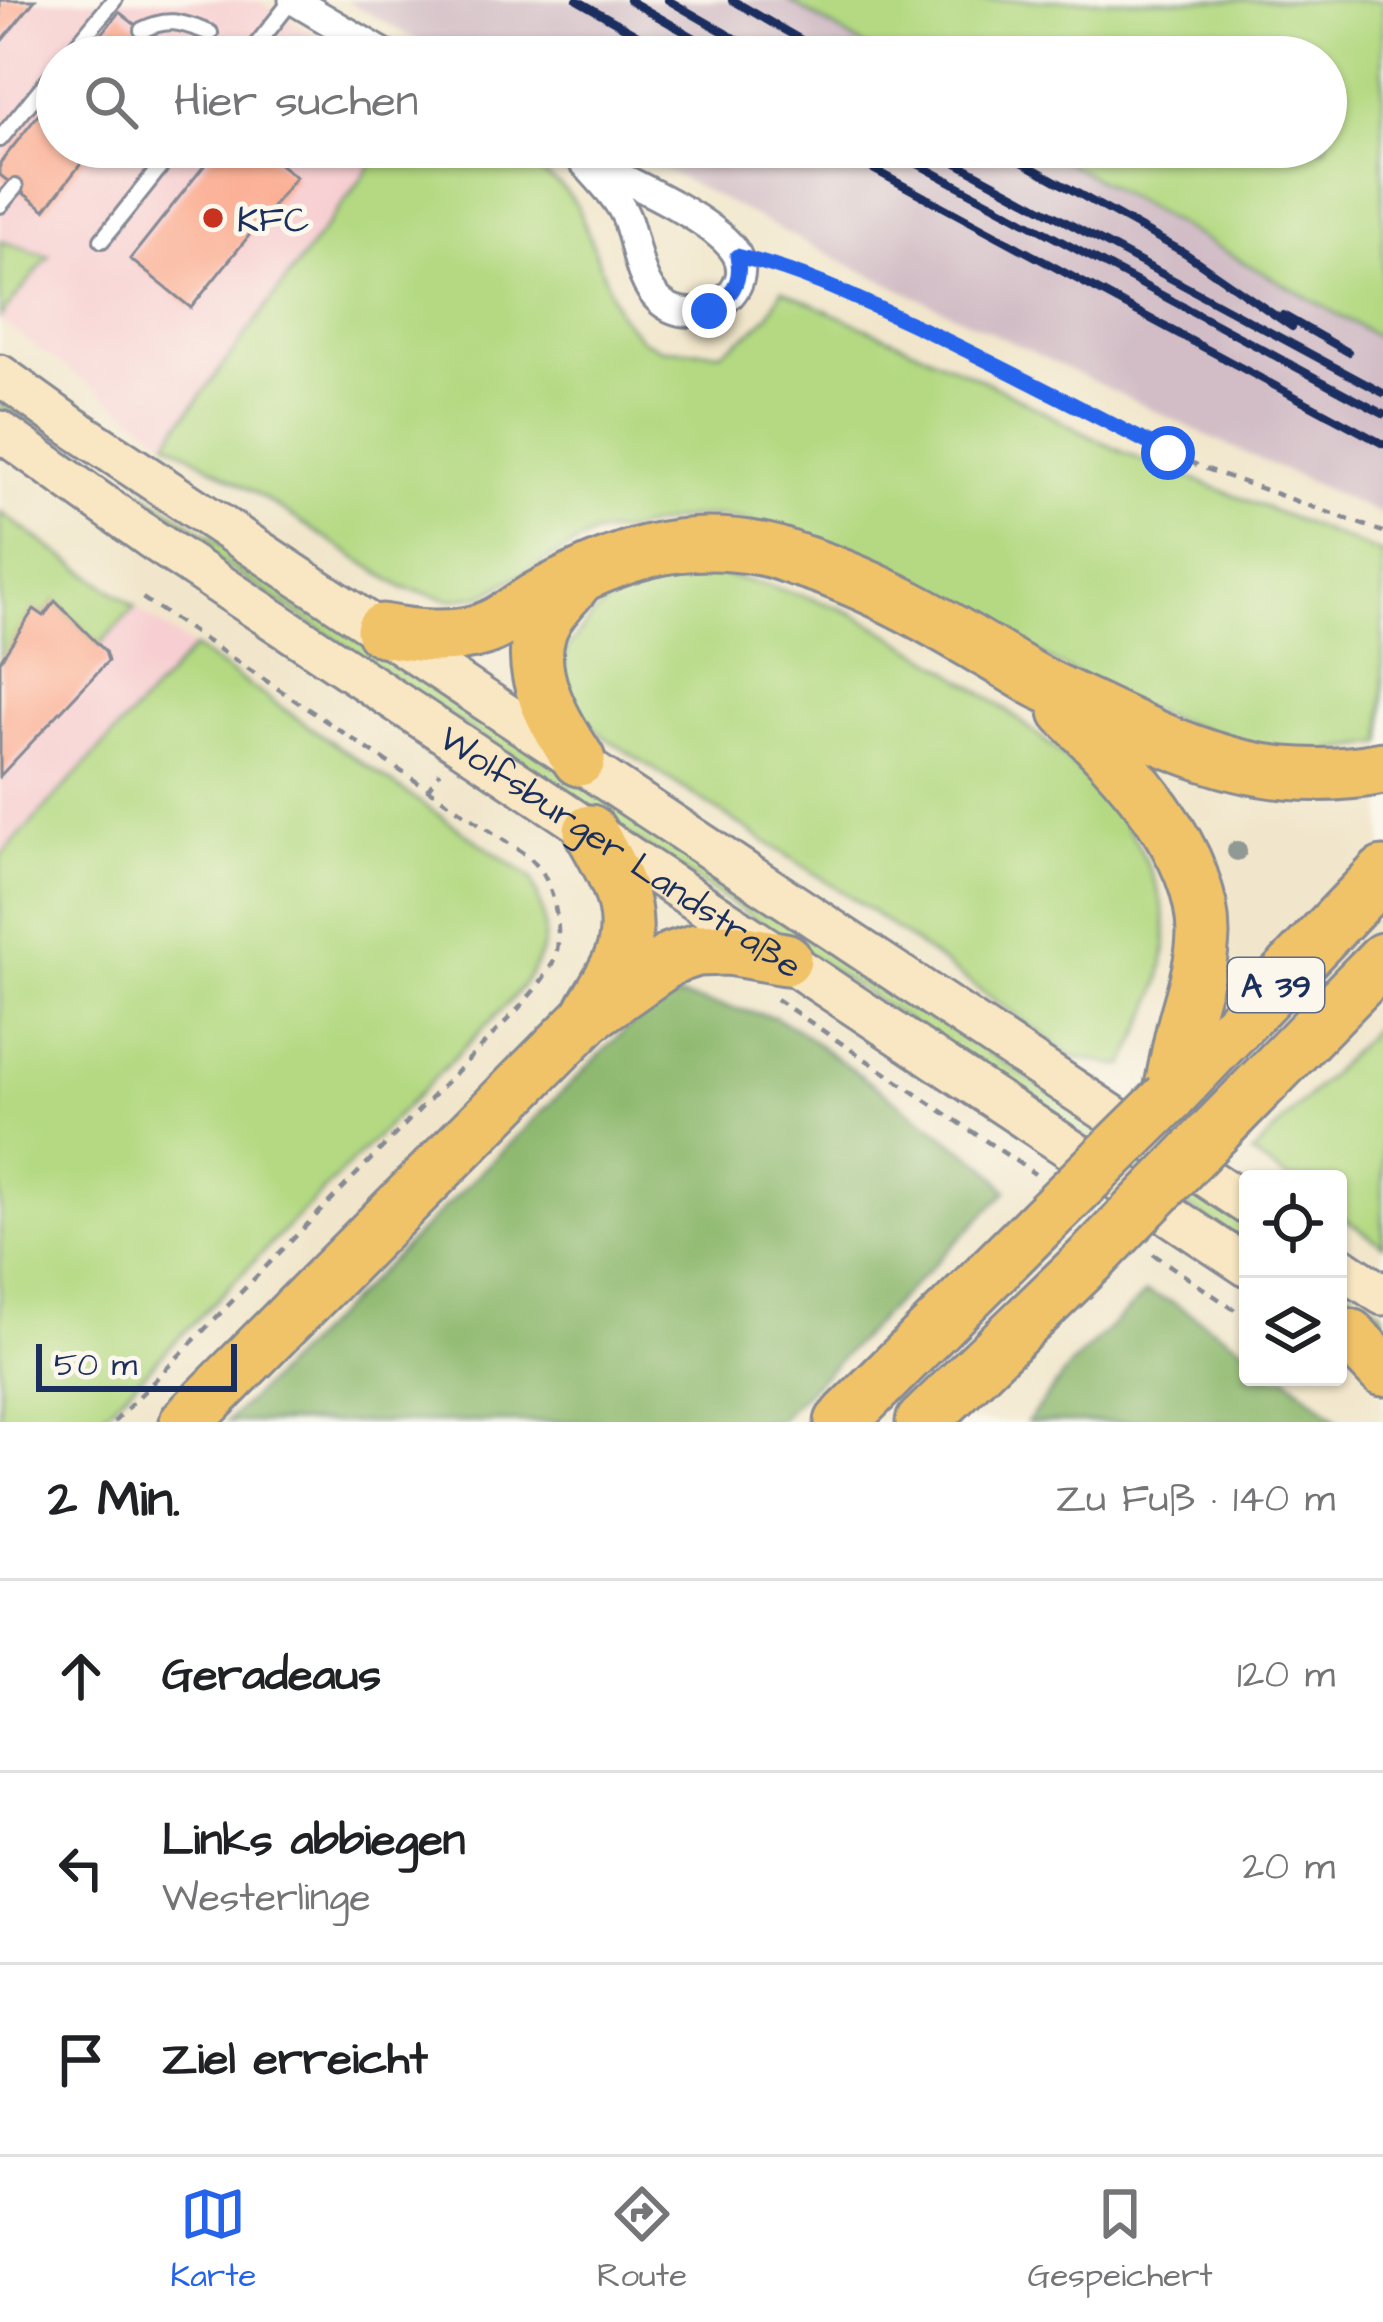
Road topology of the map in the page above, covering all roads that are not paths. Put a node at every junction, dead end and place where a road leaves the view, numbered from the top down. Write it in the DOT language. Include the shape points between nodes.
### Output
graph roads {
  1 [pos="114,0"];
  2 [pos="292,0"];
  3 [pos="142,29"];
  4 [pos="210,33"];
  5 [pos="84,36"];
  6 [pos="264,36"];
  7 [pos="355,36"];
  8 [pos="36,95"];
  9 [pos="0,139"];
  10 [pos="159,168"];
  11 [pos="584,168"];
  12 [pos="599,168"];
  13 [pos="15,187"];
  14 [pos="0,205"];
  15 [pos="102,239"];
  16 [pos="0,375"];
  17 [pos="0,431"];
  18 [pos="580,578"];
  19 [pos="382,630"];
  20 [pos="1036,681"];
  21 [pos="579,760"];
  22 [pos="1383,768"];
  23 [pos="590,831"];
  24 [pos="1383,874"];
  25 [pos="785,959"];
  26 [pos="1383,959"];
  27 [pos="1383,992"];
  28 [pos="588,1017"];
  29 [pos="1264,1082"];
  30 [pos="1168,1096"];
  31 [pos="1239,1198"];
  32 [pos="1239,1261"];
  33 [pos="1347,1271"];
  34 [pos="1383,1295"];
  35 [pos="934,1413"];
  36 [pos="186,1422"];
  37 [pos="841,1422"];
  1 -- 5 [label="lane"];
  2 -- 6 [label="lane"];
  2 -- 7 [label="street"];
  3 -- 4 [label="lane" via="182,22"];
  8 -- 9 [label="lane"];
  10 -- 15 [label="lane"];
  11 -- 12 [label="street" via="625,214 654,296 683,313 730,297 739,278 731,247 700,220"];
  13 -- 14 [label="lane"];
  16 -- 19 [label="main road"];
  17 -- 23 [label="main road, Wolfsburger Landstraße"];
  18 -- 19 [label="highway" via="482,630"];
  18 -- 20 [label="highway" via="630,553 698,542 762,549 904,604"];
  18 -- 21 [label="highway" via="540,630 537,655 548,706"];
  19 -- 21 [label="main road"];
  20 -- 22 [label="highway" via="1227,764 1297,776"];
  20 -- 30 [label="highway" via="1118,761 1162,818 1192,878 1203,931 1198,982"];
  21 -- 31 [label="main road"];
  23 -- 25 [label="main road, Wolfsburger Landstraße"];
  23 -- 28 [label="highway" via="613,869 626,928 623,952"];
  24 -- 30 [label="highway, A 39"];
  25 -- 28 [label="highway" via="697,950 672,958"];
  25 -- 32 [label="main road, Wolfsburger Landstraße"];
  26 -- 29 [label="highway, A 39"];
  27 -- 29 [label="highway" via="1298,1067"];
  28 -- 36 [label="highway"];
  29 -- 35 [label="highway, A 39, bridge"];
  30 -- 37 [label="highway, A 39, bridge"];
  33 -- 34 [label="main road"];
}
